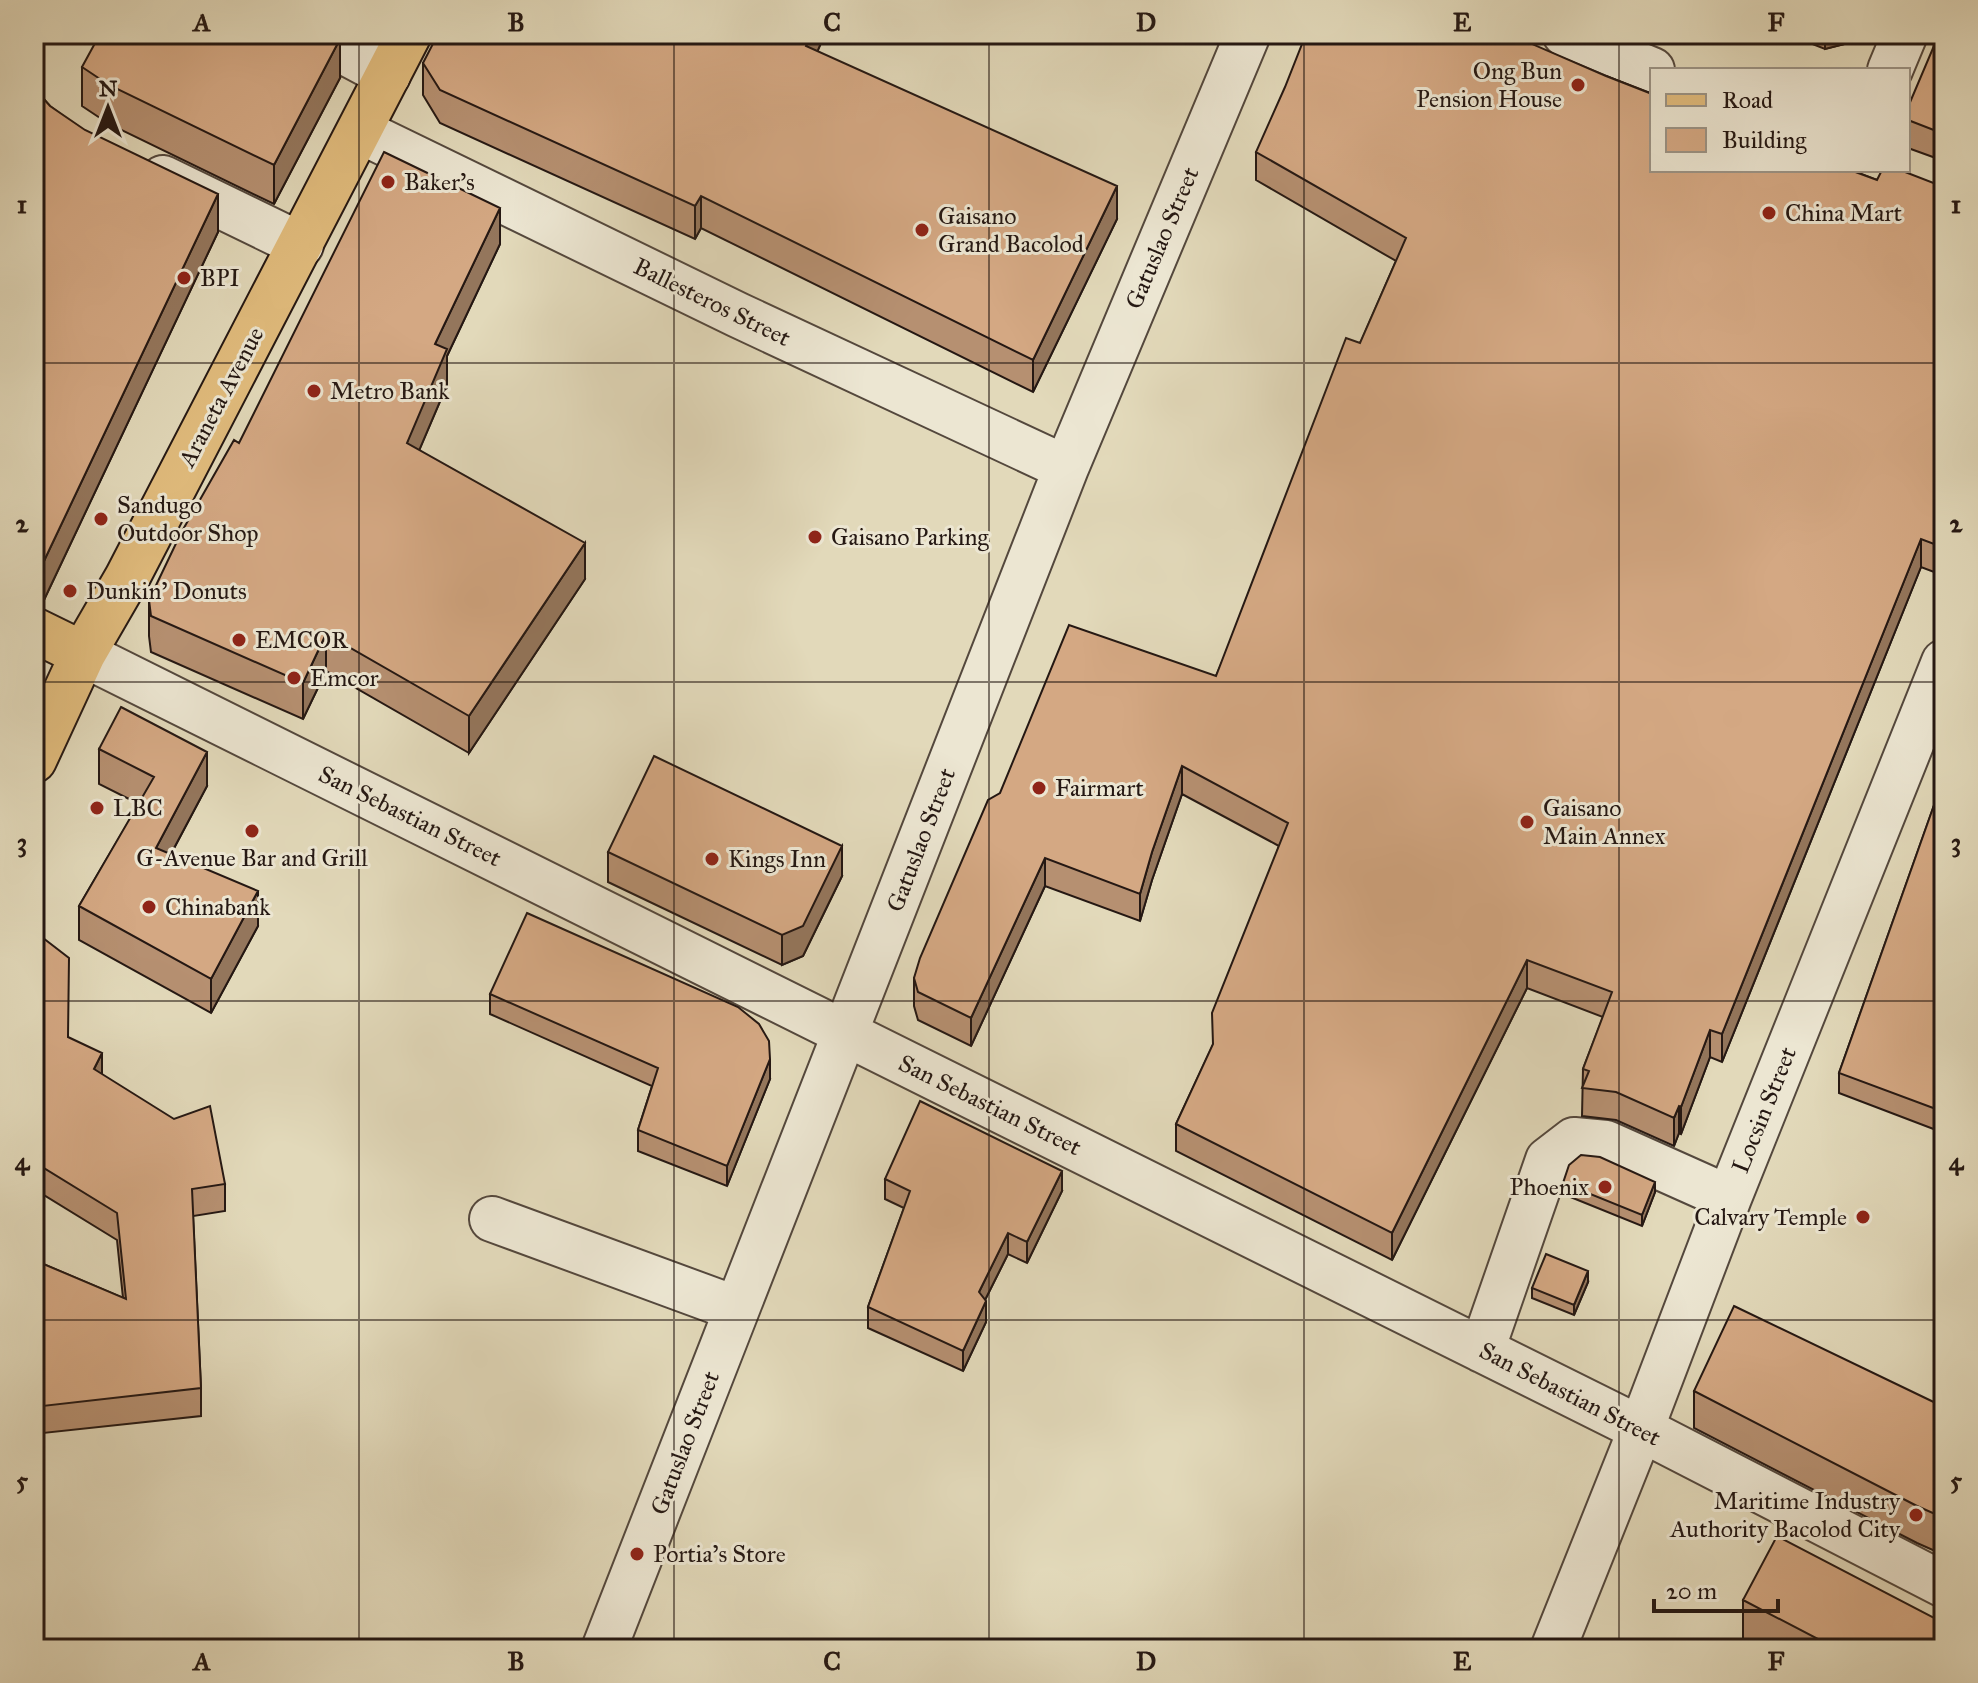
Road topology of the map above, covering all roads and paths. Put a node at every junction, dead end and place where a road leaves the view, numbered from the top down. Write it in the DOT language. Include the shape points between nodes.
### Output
graph roads {
  1 [pos="311,34"];
  2 [pos="409,34"];
  3 [pos="1248,34"];
  4 [pos="1565,34"];
  5 [pos="1905,34"];
  6 [pos="1891,68"];
  7 [pos="1650,69"];
  8 [pos="388,75"];
  9 [pos="360,131"];
  10 [pos="124,159"];
  11 [pos="301,245"];
  12 [pos="1066,468"];
  13 [pos="34,630"];
  14 [pos="83,654"];
  15 [pos="1944,662"];
  16 [pos="34,760"];
  17 [pos="846,1033"];
  18 [pos="1729,1198"];
  19 [pos="492,1219"];
  20 [pos="737,1309"];
  21 [pos="1482,1350"];
  22 [pos="1641,1429"];
  23 [pos="1944,1585"];
  24 [pos="604,1649"];
  25 [pos="1553,1649"];
  1 -- 8 [label="street"];
  2 -- 8 [label="main road, Araneta Avenue"];
  3 -- 12 [label="street, Gatuslao Street"];
  4 -- 7 [label="street"];
  5 -- 6 [label="street"];
  8 -- 9 [label="main road, Araneta Avenue"];
  9 -- 11 [label="main road, Araneta Avenue"];
  9 -- 12 [label="street, Ballesteros Street"];
  10 -- 11 [label="street"];
  11 -- 14 [label="main road, Araneta Avenue"];
  12 -- 17 [label="street, Gatuslao Street"];
  13 -- 14 [label="main road, San Sebastian Street"];
  14 -- 16 [label="main road, Araneta Avenue"];
  14 -- 17 [label="street, San Sebastian Street"];
  15 -- 18 [label="street, Locsin Street"];
  17 -- 20 [label="street, Gatuslao Street"];
  17 -- 21 [label="street, San Sebastian Street"];
  18 -- 21 [label="street" via="1606,1143 1574,1140 1548,1160"];
  18 -- 22 [label="street, Locsin Street"];
  19 -- 20 [label="street"];
  20 -- 24 [label="street, Gatuslao Street"];
  21 -- 22 [label="street, San Sebastian Street"];
  22 -- 23 [label="street, San Sebastian Street"];
  22 -- 25 [label="street, Locsin Street"];
}
